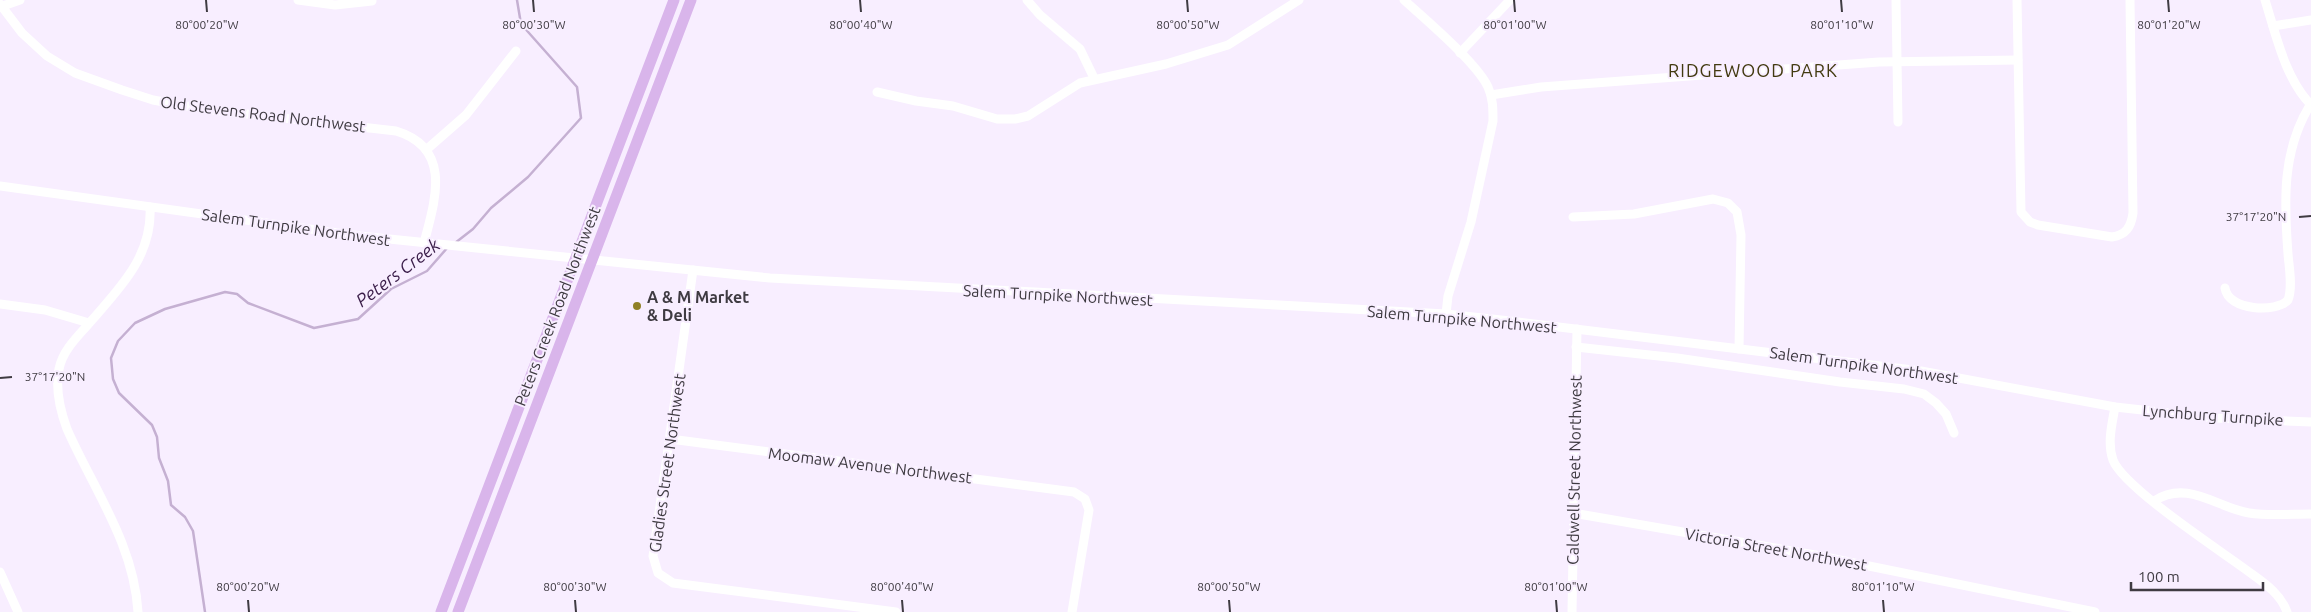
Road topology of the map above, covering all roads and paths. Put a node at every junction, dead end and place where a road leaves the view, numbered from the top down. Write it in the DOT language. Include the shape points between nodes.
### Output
graph roads {
  1 [pos="20,0"];
  2 [pos="298,0"];
  3 [pos="674,0"];
  4 [pos="691,0"];
  5 [pos="1027,0"];
  6 [pos="1299,0"];
  7 [pos="1404,0"];
  8 [pos="1510,0"];
  9 [pos="1896,0"];
  10 [pos="2017,0"];
  11 [pos="2130,0"];
  12 [pos="2265,0"];
  13 [pos="372,1"];
  14 [pos="0,6"];
  15 [pos="2311,20"];
  16 [pos="2273,26"];
  17 [pos="516,51"];
  18 [pos="1460,53"];
  19 [pos="2018,60"];
  20 [pos="1896,62"];
  21 [pos="1094,78"];
  22 [pos="877,92"];
  23 [pos="1491,95"];
  24 [pos="2311,105"];
  25 [pos="1898,122"];
  26 [pos="426,150"];
  27 [pos="0,186"];
  28 [pos="150,206"];
  29 [pos="1573,217"];
  30 [pos="427,244"];
  31 [pos="576,257"];
  32 [pos="593,259"];
  33 [pos="694,270"];
  34 [pos="2226,288"];
  35 [pos="0,304"];
  36 [pos="1446,314"];
  37 [pos="89,323"];
  38 [pos="1577,329"];
  39 [pos="1576,347"];
  40 [pos="1739,349"];
  41 [pos="2115,407"];
  42 [pos="2311,422"];
  43 [pos="1954,433"];
  44 [pos="670,438"];
  45 [pos="2154,501"];
  46 [pos="1573,513"];
  47 [pos="2311,514"];
  48 [pos="0,572"];
  49 [pos="18,612"];
  50 [pos="138,612"];
  51 [pos="440,612"];
  52 [pos="458,612"];
  53 [pos="896,612"];
  54 [pos="1072,612"];
  55 [pos="1572,612"];
  56 [pos="2095,612"];
  57 [pos="2287,612"];
  1 -- 14 [label="street"];
  2 -- 13 [label="street" via="334,5"];
  3 -- 31 [label="main road, Peters Creek Road Northwest"];
  4 -- 32 [label="main road, Peters Creek Road Northwest"];
  5 -- 21 [label="street" via="1080,49"];
  6 -- 21 [label="street" via="1216,50"];
  7 -- 18 [label="street"];
  8 -- 18 [label="street"];
  9 -- 20 [label="street"];
  10 -- 19 [label="street"];
  11 -- 19 [label="street" via="2132,222 2119,236 2038,225 2021,212"];
  12 -- 16 [label="street"];
  14 -- 26 [label="street, Old Stevens Road Northwest" via="47,56 76,73 122,90 153,100 203,109 396,131 412,138"];
  15 -- 16 [label="street"];
  16 -- 24 [label="street" via="2301,94"];
  17 -- 26 [label="street" via="466,115"];
  18 -- 23 [label="street" via="1482,77"];
  19 -- 20 [label="street"];
  20 -- 23 [label="street" via="1541,86"];
  20 -- 25 [label="street"];
  21 -- 22 [label="street" via="1068,89 1028,116 1009,120"];
  23 -- 36 [label="street" via="1492,121 1486,157 1472,222 1448,296"];
  24 -- 34 [label="street" via="2302,118 2291,148 2286,175 2288,300 2276,307 2237,304 2228,297"];
  26 -- 30 [label="street" via="432,160 436,181"];
  27 -- 28 [label="street, Salem Turnpike Northwest"];
  28 -- 30 [label="street, Salem Turnpike Northwest"];
  28 -- 37 [label="street" via="149,229 141,257 124,283"];
  29 -- 40 [label="street" via="1634,214 1712,199 1728,203 1737,212 1740,235"];
  30 -- 31 [label="street, Salem Turnpike Northwest"];
  31 -- 32 [label="street, Salem Turnpike Northwest"];
  31 -- 51 [label="main road, Peters Creek Road Northwest"];
  32 -- 33 [label="street, Salem Turnpike Northwest"];
  32 -- 52 [label="main road, Peters Creek Road Northwest"];
  33 -- 36 [label="street, Salem Turnpike Northwest" via="819,283"];
  33 -- 44 [label="street, Gladies Street Northwest"];
  35 -- 37 [label="street" via="45,310"];
  36 -- 38 [label="street, Salem Turnpike Northwest"];
  37 -- 50 [label="street" via="71,344 60,364 61,411 81,460 127,552 134,576"];
  38 -- 39 [label="street, Caldwell Street Northwest"];
  38 -- 40 [label="street, Salem Turnpike Northwest"];
  39 -- 43 [label="street" via="1904,389 1924,394 1936,403 1946,414"];
  39 -- 46 [label="street, Caldwell Street Northwest"];
  40 -- 41 [label="street, Salem Turnpike Northwest" via="1938,374"];
  41 -- 42 [label="street, Lynchburg Turnpike" via="2215,418"];
  41 -- 45 [label="street" via="2111,436 2113,459 2122,474"];
  44 -- 53 [label="street, Gladies Street Northwest" via="653,556 658,573 673,583"];
  44 -- 54 [label="street, Moomaw Avenue Northwest" via="1070,491 1085,499 1089,510"];
  45 -- 47 [label="street" via="2176,493 2207,497 2249,513"];
  45 -- 57 [label="street" via="2272,589"];
  46 -- 55 [label="street, Caldwell Street Northwest"];
  46 -- 56 [label="street, Victoria Street Northwest" via="1907,573"];
  48 -- 49 [label="street"];
}
